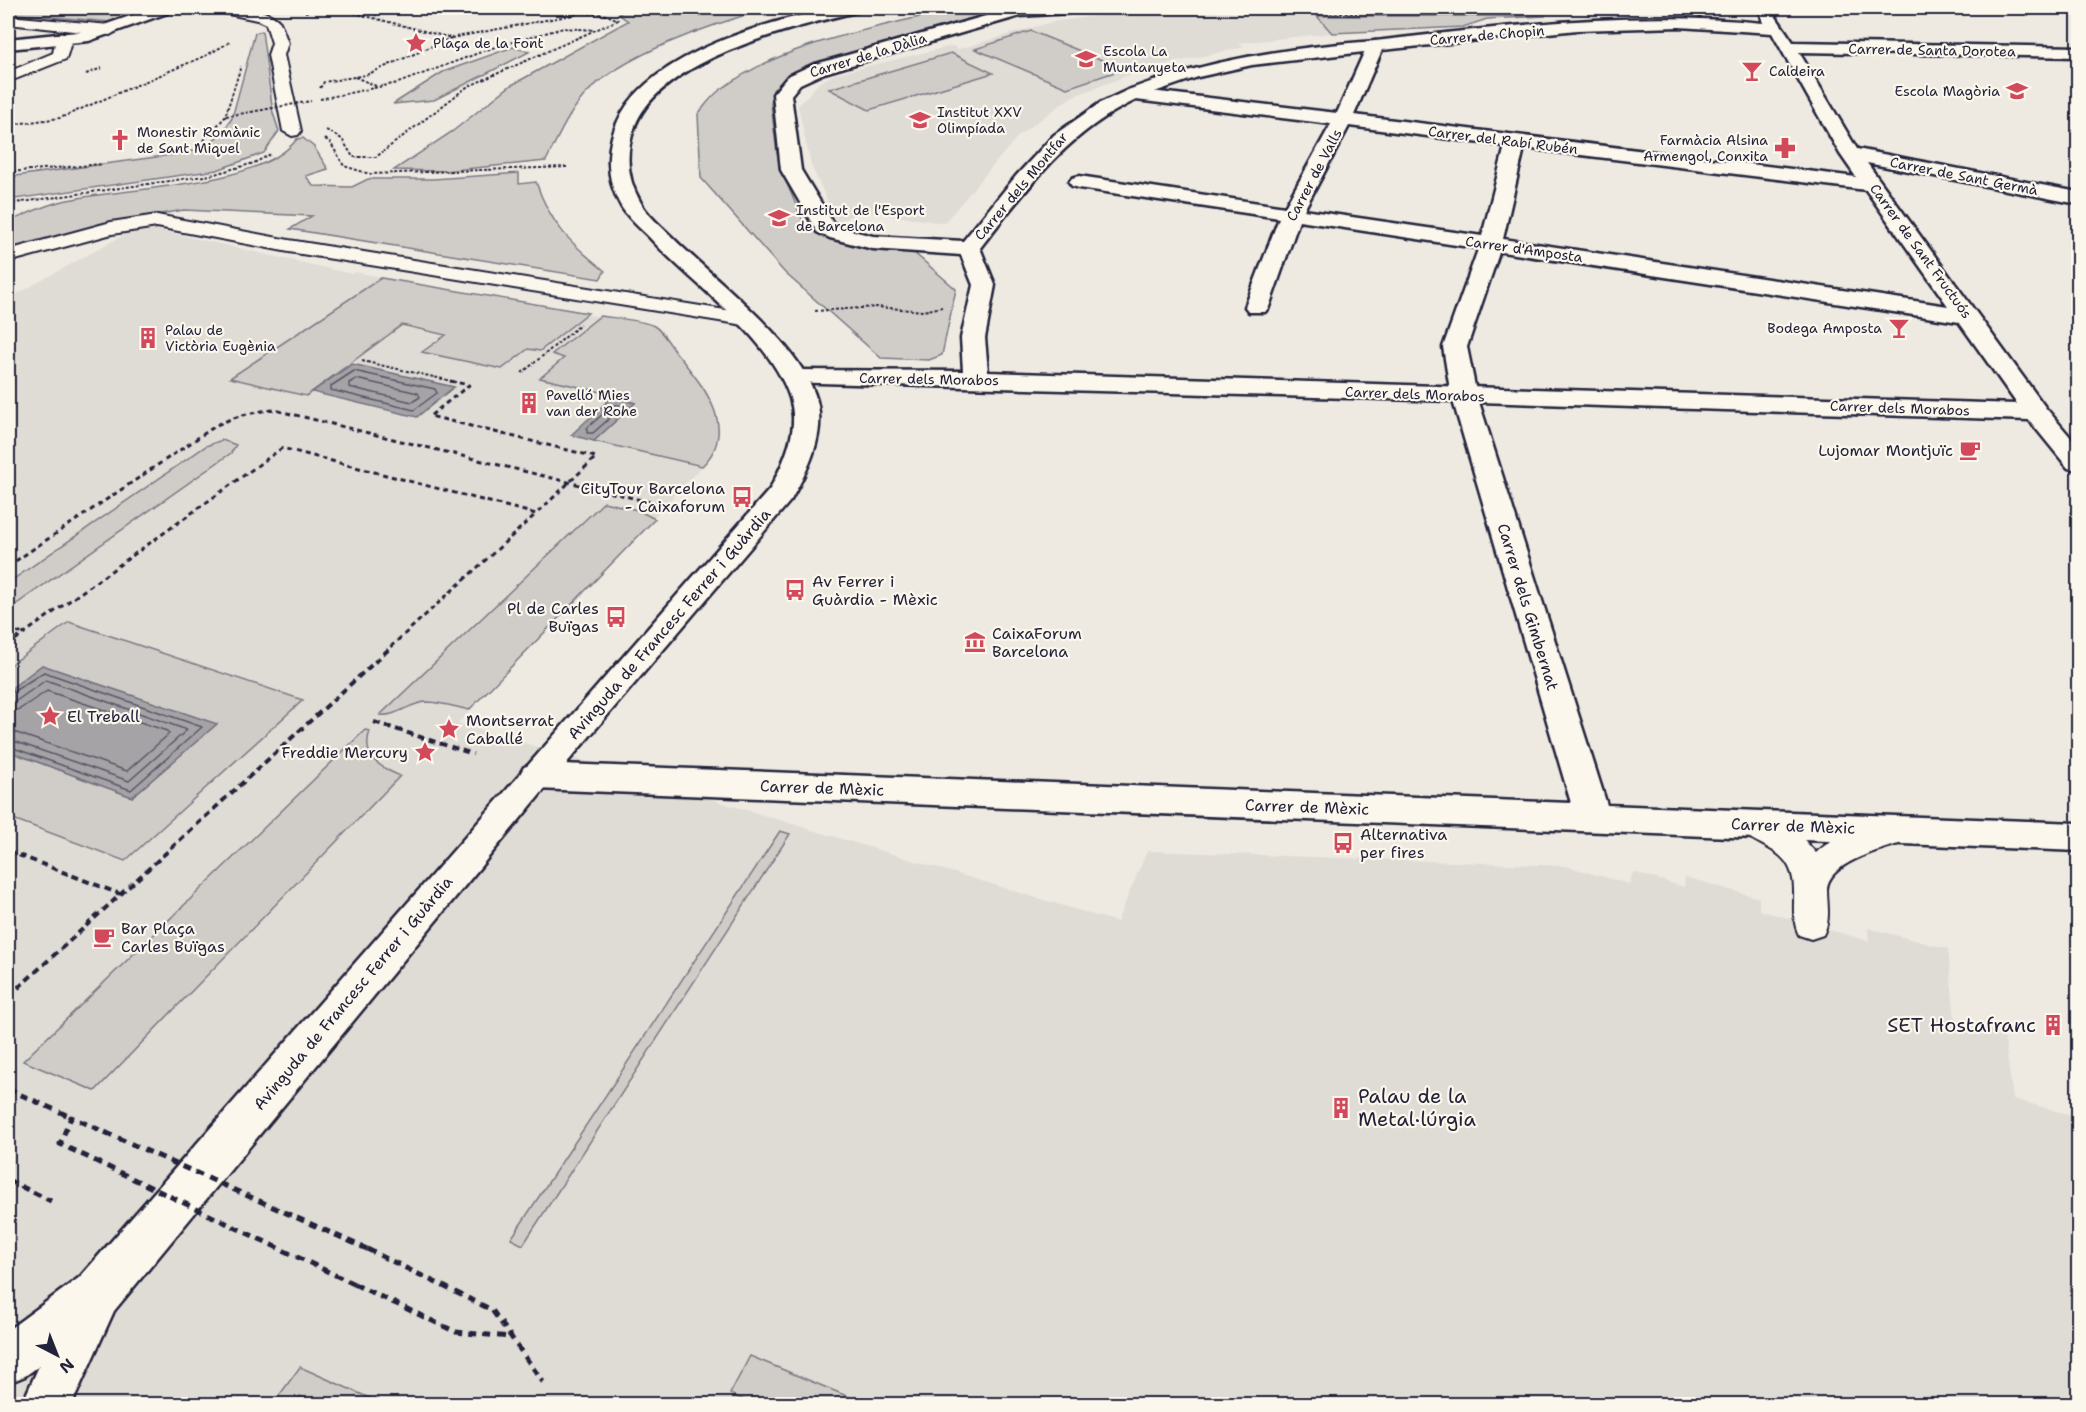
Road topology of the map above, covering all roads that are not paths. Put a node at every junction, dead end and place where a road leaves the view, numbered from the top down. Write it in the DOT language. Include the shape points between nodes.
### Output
graph roads {
  1 [pos="167,8"];
  2 [pos="219,8"];
  3 [pos="854,8"];
  4 [pos="1069,8"];
  5 [pos="1645,8"];
  6 [pos="1768,8"];
  7 [pos="1566,9"];
  8 [pos="8,20"];
  9 [pos="1653,24"];
  10 [pos="110,30"];
  11 [pos="1785,32"];
  12 [pos="1480,35"];
  13 [pos="64,39"];
  14 [pos="8,44"];
  15 [pos="1375,46"];
  16 [pos="2079,52"];
  17 [pos="8,77"];
  18 [pos="1134,94"];
  19 [pos="1343,120"];
  20 [pos="292,131"];
  21 [pos="1515,142"];
  22 [pos="1850,154"];
  23 [pos="1079,182"];
  24 [pos="1873,186"];
  25 [pos="2079,198"];
  26 [pos="1291,215"];
  27 [pos="1491,244"];
  28 [pos="969,248"];
  29 [pos="8,256"];
  30 [pos="1257,307"];
  31 [pos="1969,316"];
  32 [pos="744,319"];
  33 [pos="793,377"];
  34 [pos="976,379"];
  35 [pos="1464,396"];
  36 [pos="2036,412"];
  37 [pos="2079,462"];
  38 [pos="536,776"];
  39 [pos="1593,818"];
  40 [pos="1752,824"];
  41 [pos="1917,831"];
  42 [pos="2079,837"];
  43 [pos="1812,880"];
  44 [pos="1811,925"];
  45 [pos="97,1294"];
  46 [pos="8,1359"];
  47 [pos="47,1404"];
  1 -- 10 [label="street"];
  2 -- 20 [label="lane" via="273,22 280,43 276,55"];
  3 -- 32 [label="street, Avinguda de Francesc Ferrer i Guàrdia" via="770,29 688,65 635,106 624,129 618,156 621,182 632,207"];
  4 -- 28 [label="street, Carrer de la Dàlia" via="1019,11 818,69 794,80 782,94 791,170 825,227 834,234 862,240 924,248"];
  5 -- 9 [label="street"];
  6 -- 11 [label="street, Carrer de Sant Fructuós" via="1768,18"];
  7 -- 12 [label="street" via="1548,17 1488,22 1480,26"];
  8 -- 10 [label="lane"];
  9 -- 11 [label="street, Carrer de Chopin" via="1741,24"];
  9 -- 12 [label="street, Carrer de Chopin"];
  10 -- 13 [label="street"];
  11 -- 16 [label="street, Carrer de Santa Dorotea"];
  11 -- 22 [label="street, Carrer de Sant Fructuós"];
  12 -- 15 [label="street, Carrer de Chopin"];
  13 -- 14 [label="street"];
  13 -- 17 [label="lane" via="60,56"];
  15 -- 18 [label="street, Carrer dels Montfar" via="1254,59 1195,72"];
  15 -- 19 [label="street, Carrer de Valls"];
  18 -- 19 [label="street, Carrer del Rabí Rubén"];
  18 -- 28 [label="street, Carrer dels Montfar" via="1110,103 1058,139"];
  19 -- 21 [label="street, Carrer del Rabí Rubén"];
  19 -- 26 [label="street, Carrer de Valls"];
  21 -- 24 [label="street, Carrer del Rabí Rubén"];
  21 -- 27 [label="street, Carrer dels Gimbernat"];
  22 -- 24 [label="street, Carrer de Sant Fructuós"];
  22 -- 25 [label="street, Carrer de Sant Germà"];
  23 -- 26 [label="street, Carrer d'Amposta"];
  24 -- 31 [label="street, Carrer de Sant Fructuós"];
  26 -- 27 [label="street, Carrer d'Amposta"];
  26 -- 30 [label="street, Carrer de Valls"];
  27 -- 31 [label="street, Carrer d'Amposta"];
  27 -- 35 [label="street, Carrer dels Gimbernat" via="1455,347"];
  28 -- 34 [label="street, Carrer dels Montfar" via="984,285 973,338"];
  29 -- 32 [label="lane" via="111,228 157,221"];
  31 -- 36 [label="street, Carrer de Sant Fructuós"];
  32 -- 33 [label="street, Avinguda de Francesc Ferrer i Guàrdia"];
  33 -- 34 [label="street, Carrer dels Morabos"];
  33 -- 38 [label="street, Avinguda de Francesc Ferrer i Guàrdia" via="804,400 807,426 794,471 777,500"];
  34 -- 35 [label="street, Carrer dels Morabos"];
  35 -- 36 [label="street, Carrer dels Morabos"];
  35 -- 39 [label="street, Carrer dels Gimbernat"];
  36 -- 37 [label="street, Carrer de Sant Fructuós"];
  38 -- 39 [label="street, Carrer de Mèxic"];
  38 -- 45 [label="street, Avinguda de Francesc Ferrer i Guàrdia"];
  39 -- 40 [label="street, Carrer de Mèxic"];
  40 -- 41 [label="street, Carrer de Mèxic"];
  40 -- 43 [label="lane" via="1791,846 1806,862"];
  41 -- 42 [label="street, Carrer de Mèxic"];
  41 -- 43 [label="lane" via="1878,835 1851,844 1824,864"];
  43 -- 44 [label="lane"];
  45 -- 46 [label="street, Avinguda de Francesc Ferrer i Guàrdia"];
  45 -- 47 [label="street, Avinguda de Francesc Ferrer i Guàrdia"];
}
